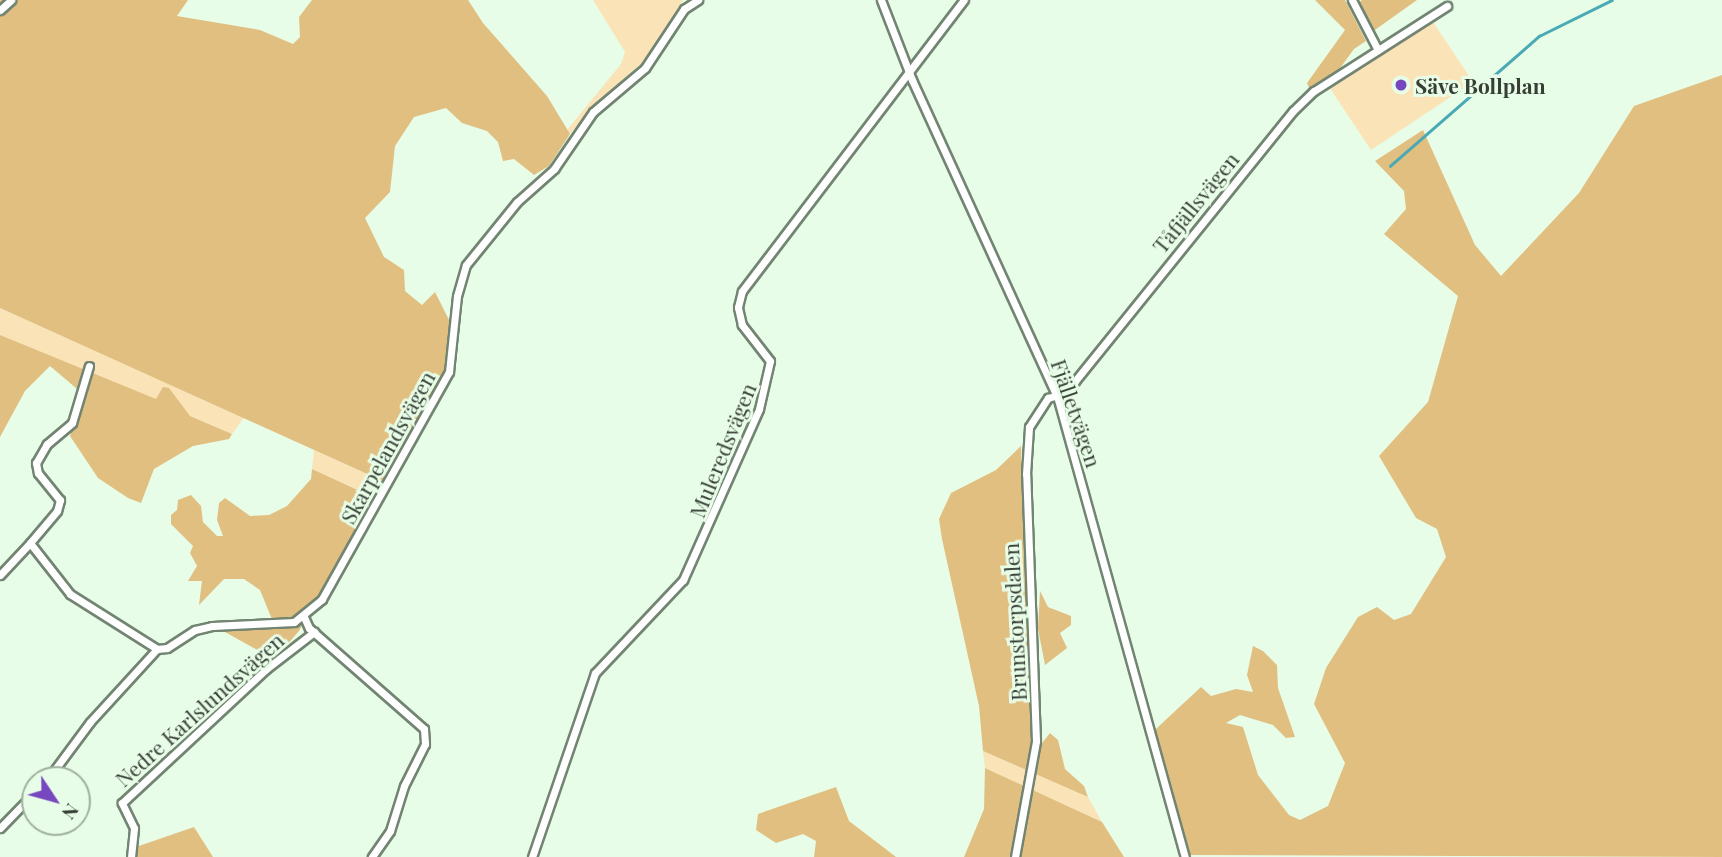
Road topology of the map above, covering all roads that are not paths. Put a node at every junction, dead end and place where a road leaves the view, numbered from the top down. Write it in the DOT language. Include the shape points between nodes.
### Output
graph roads {
  1 [pos="11,0"];
  2 [pos="698,0"];
  3 [pos="881,0"];
  4 [pos="964,0"];
  5 [pos="1352,0"];
  6 [pos="1447,6"];
  7 [pos="0,10"];
  8 [pos="1378,50"];
  9 [pos="909,72"];
  10 [pos="89,366"];
  11 [pos="1057,396"];
  12 [pos="30,543"];
  13 [pos="0,575"];
  14 [pos="304,617"];
  15 [pos="314,632"];
  16 [pos="156,649"];
  17 [pos="57,766"];
  18 [pos="21,806"];
  19 [pos="0,828"];
  20 [pos="131,857"];
  21 [pos="372,857"];
  22 [pos="532,857"];
  23 [pos="1015,857"];
  24 [pos="1185,857"];
  1 -- 7 [label="street"];
  2 -- 14 [label="street, Skarpelandsvägen" via="684,9 645,68 593,112 554,169 517,202 466,265 457,296 449,372 334,580"];
  3 -- 9 [label="street, Fjälletvägen"];
  4 -- 9 [label="street, Muleredsvägen"];
  5 -- 8 [label="street"];
  6 -- 8 [label="street, Tåfjällsvägen"];
  8 -- 11 [label="street, Tåfjällsvägen" via="1314,91 1286,119 1075,381"];
  9 -- 11 [label="street, Fjälletvägen"];
  9 -- 22 [label="street, Muleredsvägen" via="742,291 739,315 765,352 771,370 759,409 683,580 595,673"];
  10 -- 12 [label="street" via="72,423 47,444 36,463 38,473 60,500 57,511"];
  11 -- 23 [label="street, Brunstorpsdalen" via="1048,398 1038,413 1026,443 1036,741"];
  11 -- 24 [label="street, Fjälletvägen"];
  12 -- 13 [label="street"];
  12 -- 16 [label="street" via="70,594"];
  14 -- 15 [label="street"];
  14 -- 16 [label="street" via="282,625 212,626"];
  15 -- 20 [label="street, Nedre Karlslundsvägen" via="266,669 122,803 134,828"];
  15 -- 21 [label="street" via="421,725 425,735 390,831"];
  16 -- 17 [label="street"];
  18 -- 19 [label="street"];
}
